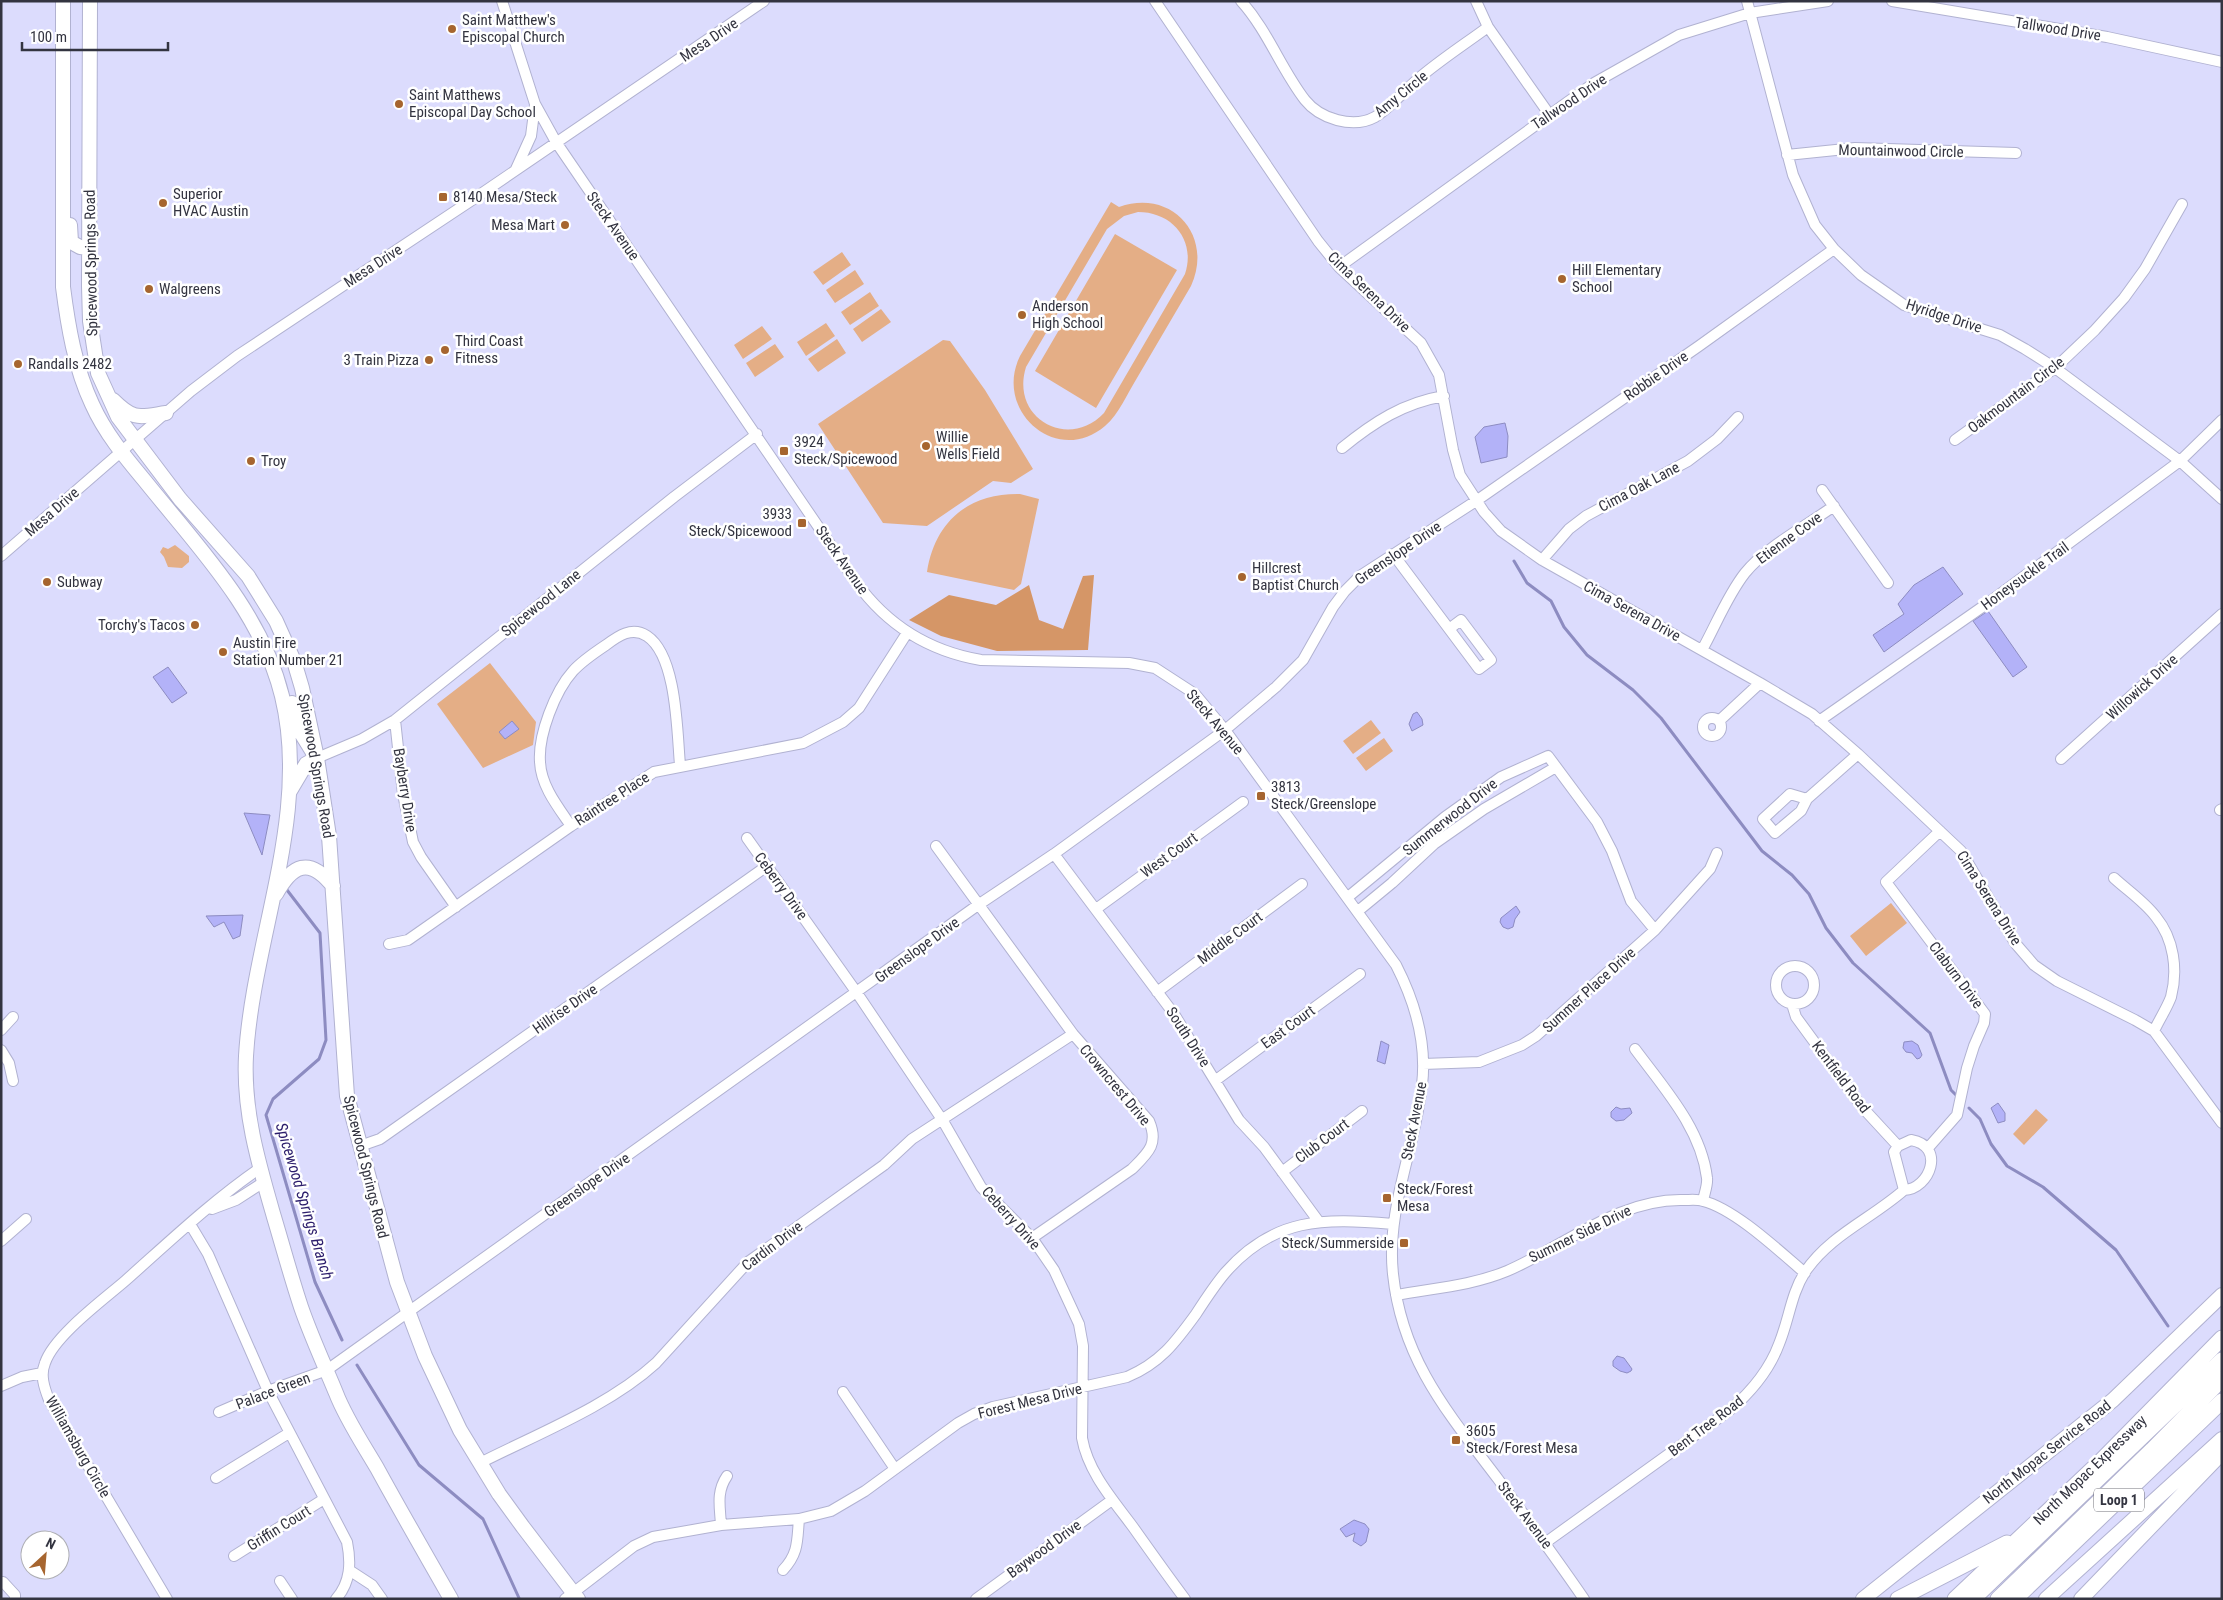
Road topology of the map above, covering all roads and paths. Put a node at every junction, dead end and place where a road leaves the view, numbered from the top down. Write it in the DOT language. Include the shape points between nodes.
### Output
graph roads {
  1 [pos="63,1"];
  2 [pos="90,1"];
  3 [pos="502,1"];
  4 [pos="764,1"];
  5 [pos="1155,1"];
  6 [pos="1241,1"];
  7 [pos="1476,1"];
  8 [pos="1746,1"];
  9 [pos="1828,1"];
  10 [pos="1892,1"];
  11 [pos="1750,12"];
  12 [pos="1488,27"];
  13 [pos="2222,62"];
  14 [pos="536,104"];
  15 [pos="1549,114"];
  16 [pos="556,142"];
  17 [pos="2016,153"];
  18 [pos="1787,155"];
  19 [pos="515,171"];
  20 [pos="2182,204"];
  21 [pos="62,221"];
  22 [pos="89,248"];
  23 [pos="1834,249"];
  24 [pos="1339,267"];
  25 [pos="2055,368"];
  26 [pos="107,394"];
  27 [pos="1444,396"];
  28 [pos="166,413"];
  29 [pos="1738,417"];
  30 [pos="2222,420"];
  31 [pos="756,434"];
  32 [pos="1955,440"];
  33 [pos="134,441"];
  34 [pos="1342,448"];
  35 [pos="121,452"];
  36 [pos="2180,461"];
  37 [pos="1822,490"];
  38 [pos="2222,499"];
  39 [pos="1476,501"];
  40 [pos="1834,506"];
  41 [pos="1393,554"];
  42 [pos="1,556"];
  43 [pos="1542,560"];
  44 [pos="1888,583"];
  45 [pos="2222,614"];
  46 [pos="1449,629"];
  47 [pos="907,633"];
  48 [pos="1702,650"];
  49 [pos="274,669"];
  50 [pos="1760,683"];
  51 [pos="396,720"];
  52 [pos="1719,721"];
  53 [pos="1819,721"];
  54 [pos="1225,730"];
  55 [pos="290,754"];
  56 [pos="1858,754"];
  57 [pos="317,758"];
  58 [pos="2061,759"];
  59 [pos="680,765"];
  60 [pos="1556,767"];
  61 [pos="289,793"];
  62 [pos="1808,799"];
  63 [pos="1243,802"];
  64 [pos="571,826"];
  65 [pos="1940,831"];
  66 [pos="747,838"];
  67 [pos="936,846"];
  68 [pos="1717,853"];
  69 [pos="1054,854"];
  70 [pos="767,866"];
  71 [pos="2114,878"];
  72 [pos="1302,884"];
  73 [pos="333,886"];
  74 [pos="1348,897"];
  75 [pos="271,902"];
  76 [pos="978,905"];
  77 [pos="456,906"];
  78 [pos="1096,909"];
  79 [pos="1358,910"];
  80 [pos="1655,930"];
  81 [pos="389,944"];
  82 [pos="1360,974"];
  83 [pos="1157,992"];
  84 [pos="858,993"];
  85 [pos="1792,1004"];
  86 [pos="13,1017"];
  87 [pos="1,1030"];
  88 [pos="2154,1031"];
  89 [pos="1073,1034"];
  90 [pos="1635,1049"];
  91 [pos="1,1050"];
  92 [pos="1423,1064"];
  93 [pos="1216,1080"];
  94 [pos="13,1081"];
  95 [pos="1362,1111"];
  96 [pos="943,1121"];
  97 [pos="2222,1123"];
  98 [pos="1931,1145"];
  99 [pos="360,1146"];
  100 [pos="1898,1146"];
  101 [pos="1282,1172"];
  102 [pos="262,1175"];
  103 [pos="1904,1190"];
  104 [pos="1703,1200"];
  105 [pos="26,1219"];
  106 [pos="1319,1222"];
  107 [pos="190,1224"];
  108 [pos="1393,1224"];
  109 [pos="1032,1238"];
  110 [pos="1,1242"];
  111 [pos="1805,1273"];
  112 [pos="1396,1295"];
  113 [pos="2222,1295"];
  114 [pos="407,1312"];
  115 [pos="2222,1338"];
  116 [pos="2222,1360"];
  117 [pos="2222,1366"];
  118 [pos="327,1370"];
  119 [pos="2222,1372"];
  120 [pos="42,1373"];
  121 [pos="2222,1379"];
  122 [pos="1,1386"];
  123 [pos="1083,1388"];
  124 [pos="268,1391"];
  125 [pos="843,1392"];
  126 [pos="2222,1401"];
  127 [pos="219,1412"];
  128 [pos="289,1433"];
  129 [pos="2222,1439"];
  130 [pos="2222,1453"];
  131 [pos="480,1463"];
  132 [pos="895,1468"];
  133 [pos="727,1476"];
  134 [pos="216,1478"];
  135 [pos="324,1499"];
  136 [pos="2078,1499"];
  137 [pos="1112,1500"];
  138 [pos="2090,1511"];
  139 [pos="799,1519"];
  140 [pos="720,1525"];
  141 [pos="2022,1536"];
  142 [pos="1545,1543"];
  143 [pos="234,1556"];
  144 [pos="349,1570"];
  145 [pos="783,1570"];
  146 [pos="280,1581"];
  147 [pos="3,1582"];
  148 [pos="572,1596"];
  149 [pos="14,1599"];
  150 [pos="167,1599"];
  151 [pos="292,1599"];
  152 [pos="336,1599"];
  153 [pos="382,1599"];
  154 [pos="451,1599"];
  155 [pos="976,1599"];
  156 [pos="1185,1599"];
  157 [pos="1584,1599"];
  158 [pos="1862,1599"];
  159 [pos="1898,1599"];
  160 [pos="1956,1599"];
  161 [pos="1973,1599"];
  162 [pos="1998,1599"];
  163 [pos="2015,1599"];
  164 [pos="2046,1599"];
  165 [pos="2082,1599"];
  1 -- 21 [label="main road, Spicewood Springs Road"];
  2 -- 22 [label="main road, Spicewood Springs Road"];
  3 -- 14 [label="street, Steck Avenue"];
  4 -- 16 [label="street, Mesa Drive"];
  5 -- 24 [label="street, Cima Serena Drive" via="1296,210"];
  6 -- 12 [label="street, Amy Circle" via="1305,100 1332,119 1350,122 1375,116"];
  7 -- 12 [label="street"];
  8 -- 11 [label="street, Hyridge Drive"];
  9 -- 11 [label="street, Tallwood Drive"];
  10 -- 13 [label="street, Tallwood Drive" via="2107,37"];
  11 -- 15 [label="street, Tallwood Drive" via="1679,35 1594,83"];
  11 -- 18 [label="street, Hyridge Drive"];
  12 -- 15 [label="street"];
  14 -- 16 [label="street, Steck Avenue"];
  14 -- 19 [label="street" via="531,136"];
  15 -- 24 [label="street, Tallwood Drive"];
  16 -- 19 [label="street, Mesa Drive"];
  16 -- 31 [label="street, Steck Avenue"];
  17 -- 18 [label="street, Mountainwood Circle" via="1855,148"];
  18 -- 23 [label="street, Hyridge Drive" via="1815,225"];
  19 -- 28 [label="street, Mesa Drive" via="237,356"];
  20 -- 25 [label="street, Oakmountain Circle" via="2145,269 2124,298"];
  21 -- 22 [label="main road" via="70,226 71,242"];
  21 -- 35 [label="main road, Spicewood Springs Road" via="63,287 76,359 91,403"];
  22 -- 26 [label="main road, Spicewood Springs Road" via="90,321 98,373"];
  23 -- 25 [label="street, Hyridge Drive" via="1861,275 1904,305 2000,335"];
  23 -- 39 [label="street, Robbie Drive"];
  24 -- 27 [label="street, Cima Serena Drive" via="1421,343 1439,375"];
  25 -- 32 [label="street, Oakmountain Circle"];
  25 -- 36 [label="street, Hyridge Drive"];
  26 -- 28 [label="main road" via="131,415"];
  26 -- 33 [label="main road, Spicewood Springs Road"];
  27 -- 34 [label="street" via="1411,404 1395,412"];
  27 -- 39 [label="street, Cima Serena Drive" via="1452,450 1460,475"];
  28 -- 33 [label="street, Mesa Drive"];
  29 -- 43 [label="street, Cima Oak Lane" via="1717,439 1688,460 1586,516 1569,529"];
  30 -- 36 [label="street, Honeysuckle Trail"];
  31 -- 47 [label="street, Steck Avenue" via="866,596"];
  31 -- 51 [label="street, Spicewood Lane"];
  33 -- 35 [label="street, Mesa Drive"];
  33 -- 57 [label="main road, Spicewood Springs Road" via="267,603 294,661"];
  35 -- 42 [label="street, Mesa Drive"];
  35 -- 49 [label="main road, Spicewood Springs Road" via="232,588 257,630"];
  36 -- 38 [label="street, Hyridge Drive"];
  36 -- 53 [label="street, Honeysuckle Trail" via="1988,603"];
  37 -- 40 [label="street, Etienne Cove"];
  39 -- 41 [label="street, Greenslope Drive"];
  39 -- 43 [label="street, Cima Serena Drive" via="1501,531"];
  40 -- 44 [label="street, Etienne Cove"];
  40 -- 48 [label="street, Etienne Cove" via="1752,566 1737,586"];
  41 -- 46 [label="street"];
  41 -- 54 [label="street, Greenslope Drive" via="1345,590 1303,660"];
  43 -- 48 [label="street, Cima Serena Drive"];
  45 -- 58 [label="street, Willowick Drive"];
  46 -- 46 [label="street" via="1461,620 1491,660 1479,669"];
  47 -- 54 [label="street, Steck Avenue" via="943,651 981,660 1129,663 1155,668 1195,694"];
  47 -- 59 [label="street, Raintree Place" via="859,708 844,722 787,747"];
  48 -- 50 [label="street, Cima Serena Drive"];
  49 -- 55 [label="main road, Spicewood Springs Road" via="286,718"];
  49 -- 57 [label="main road" via="290,697 305,741"];
  50 -- 52 [label="street"];
  50 -- 53 [label="street, Cima Serena Drive"];
  51 -- 57 [label="street, Spicewood Lane"];
  51 -- 77 [label="street, Bayberry Drive" via="403,794 413,842"];
  53 -- 56 [label="street, Cima Serena Drive"];
  54 -- 69 [label="street, Greenslope Drive"];
  54 -- 74 [label="street, Steck Avenue"];
  55 -- 57 [label="main road"];
  55 -- 61 [label="main road, Spicewood Springs Road"];
  56 -- 62 [label="street"];
  56 -- 65 [label="street, Cima Serena Drive"];
  57 -- 61 [label="main road" via="306,764"];
  57 -- 73 [label="main road, Spicewood Springs Road"];
  59 -- 64 [label="street, Raintree Place" via="648,775"];
  59 -- 64 [label="street" via="668,667 648,636 630,631 619,635 573,671 560,688 540,742 542,777"];
  60 -- 74 [label="street, Summerwood Drive" via="1548,756 1502,777 1446,817"];
  60 -- 79 [label="street, Summerwood Drive" via="1484,809 1434,844"];
  60 -- 80 [label="street" via="1597,822 1631,901"];
  61 -- 75 [label="main road, Spicewood Springs Road"];
  63 -- 78 [label="street, West Court"];
  64 -- 77 [label="street, Raintree Place"];
  65 -- 88 [label="street, Cima Serena Drive" via="1961,851 2015,943 2034,965 2057,981"];
  65 -- 98 [label="street, Claburn Drive" via="1886,882 1985,1014 1967,1068 1957,1115"];
  66 -- 70 [label="street, Ceberry Drive"];
  67 -- 76 [label="street, Crowncrest Drive"];
  68 -- 80 [label="street, Summer Place Drive" via="1710,869"];
  69 -- 76 [label="street, Greenslope Drive"];
  69 -- 78 [label="street, South Drive"];
  70 -- 84 [label="street, Ceberry Drive"];
  70 -- 99 [label="street, Hillrise Drive" via="380,1139"];
  71 -- 88 [label="street" via="2156,916 2174,954 2170,998"];
  72 -- 83 [label="street, Middle Court"];
  73 -- 75 [label="main road" via="320,872 301,868 289,873"];
  73 -- 99 [label="main road, Spicewood Springs Road" via="346,1088"];
  74 -- 79 [label="street, Steck Avenue"];
  75 -- 102 [label="main road, Spicewood Springs Road" via="254,992 246,1061 247,1100"];
  76 -- 84 [label="street, Greenslope Drive"];
  76 -- 89 [label="street, Crowncrest Drive"];
  77 -- 81 [label="street, Raintree Place" via="408,940"];
  78 -- 83 [label="street, South Drive"];
  79 -- 92 [label="street, Steck Avenue" via="1396,965 1413,1000"];
  80 -- 92 [label="street, Summer Place Drive" via="1548,1027 1522,1045 1479,1062"];
  82 -- 93 [label="street, East Court"];
  83 -- 93 [label="street, South Drive"];
  84 -- 96 [label="street, Ceberry Drive"];
  84 -- 114 [label="street, Greenslope Drive"];
  85 -- 100 [label="street, Kentfield Road" via="1796,1017 1862,1107"];
  86 -- 87 [label="street"];
  88 -- 97 [label="street, Cima Serena Drive"];
  89 -- 96 [label="street, Cardin Drive"];
  89 -- 109 [label="street, Crowncrest Drive" via="1148,1121 1154,1133 1152,1145 1132,1169"];
  90 -- 104 [label="street" via="1679,1108 1699,1148 1707,1179"];
  91 -- 94 [label="street" via="9,1063"];
  92 -- 108 [label="street, Steck Avenue" via="1423,1084"];
  93 -- 101 [label="street, South Drive" via="1239,1120"];
  95 -- 101 [label="street, Club Court"];
  96 -- 109 [label="street, Ceberry Drive" via="981,1187"];
  96 -- 131 [label="street, Cardin Drive" via="912,1139 884,1165 748,1262 641,1377 599,1403"];
  98 -- 100 [label="street" via="1911,1140"];
  98 -- 103 [label="street, Bent Tree Road" via="1931,1167 1927,1175 1913,1188"];
  99 -- 114 [label="main road, Spicewood Springs Road"];
  100 -- 103 [label="street" via="1894,1157"];
  101 -- 106 [label="street, South Drive"];
  102 -- 107 [label="street" via="232,1188"];
  102 -- 118 [label="main road, Spicewood Springs Road" via="299,1302"];
  103 -- 111 [label="street, Bent Tree Road" via="1883,1208 1830,1242"];
  104 -- 111 [label="street, Summer Side Drive" via="1746,1225"];
  104 -- 112 [label="street, Summer Side Drive" via="1651,1202 1627,1209 1507,1271 1450,1288"];
  105 -- 110 [label="street"];
  106 -- 108 [label="street, Forest Mesa Drive"];
  106 -- 123 [label="street, Forest Mesa Drive" via="1274,1232 1242,1256 1224,1274 1178,1339 1144,1370 1127,1378"];
  107 -- 120 [label="street" via="57,1344"];
  107 -- 124 [label="street" via="208,1254"];
  108 -- 112 [label="street, Steck Avenue"];
  109 -- 123 [label="street, Ceberry Drive" via="1054,1270 1079,1324 1083,1346"];
  111 -- 142 [label="street, Bent Tree Road" via="1767,1372 1749,1394"];
  112 -- 142 [label="street, Steck Avenue" via="1399,1316 1423,1373 1448,1413"];
  113 -- 158 [label="main road, North Mopac Service Road" via="2113,1400"];
  114 -- 118 [label="street, Greenslope Drive"];
  114 -- 131 [label="main road, Spicewood Springs Road" via="443,1396"];
  115 -- 141 [label="highway, North Mopac Expressway / Loop 1"];
  116 -- 136 [label="highway"];
  117 -- 136 [label="highway" via="2109,1477"];
  118 -- 124 [label="street, Palace Green"];
  118 -- 154 [label="main road, Spicewood Springs Road" via="349,1420"];
  119 -- 138 [label="highway" via="2112,1479"];
  120 -- 122 [label="street"];
  120 -- 150 [label="street, Williamsburg Circle" via="49,1400"];
  121 -- 138 [label="highway"];
  123 -- 132 [label="street, Forest Mesa Drive" via="993,1406 974,1414"];
  123 -- 137 [label="street, Ceberry Drive" via="1082,1438 1085,1453"];
  124 -- 127 [label="street, Palace Green"];
  124 -- 128 [label="street"];
  125 -- 132 [label="street"];
  126 -- 163 [label="highway, Loop 1"];
  128 -- 134 [label="street"];
  128 -- 135 [label="street"];
  129 -- 164 [label="main road"];
  130 -- 165 [label="main road"];
  131 -- 148 [label="main road, Spicewood Springs Road"];
  132 -- 139 [label="street, Forest Mesa Drive" via="849,1502 831,1511"];
  133 -- 140 [label="street" via="719,1495"];
  135 -- 143 [label="street, Griffin Court"];
  135 -- 144 [label="street" via="347,1542"];
  136 -- 161 [label="highway"];
  137 -- 155 [label="street, Baywood Drive"];
  137 -- 156 [label="street, Ceberry Drive"];
  138 -- 162 [label="highway"];
  139 -- 140 [label="street, Forest Mesa Drive"];
  139 -- 145 [label="street" via="796,1551"];
  140 -- 148 [label="street, Forest Mesa Drive" via="647,1540 634,1546"];
  141 -- 159 [label="highway"];
  141 -- 160 [label="highway, North Mopac Expressway / Loop 1"];
  142 -- 157 [label="street, Steck Avenue"];
  144 -- 152 [label="street"];
  144 -- 153 [label="street" via="372,1585"];
  146 -- 151 [label="street"];
  147 -- 149 [label="street" via="15,1595"];
}
